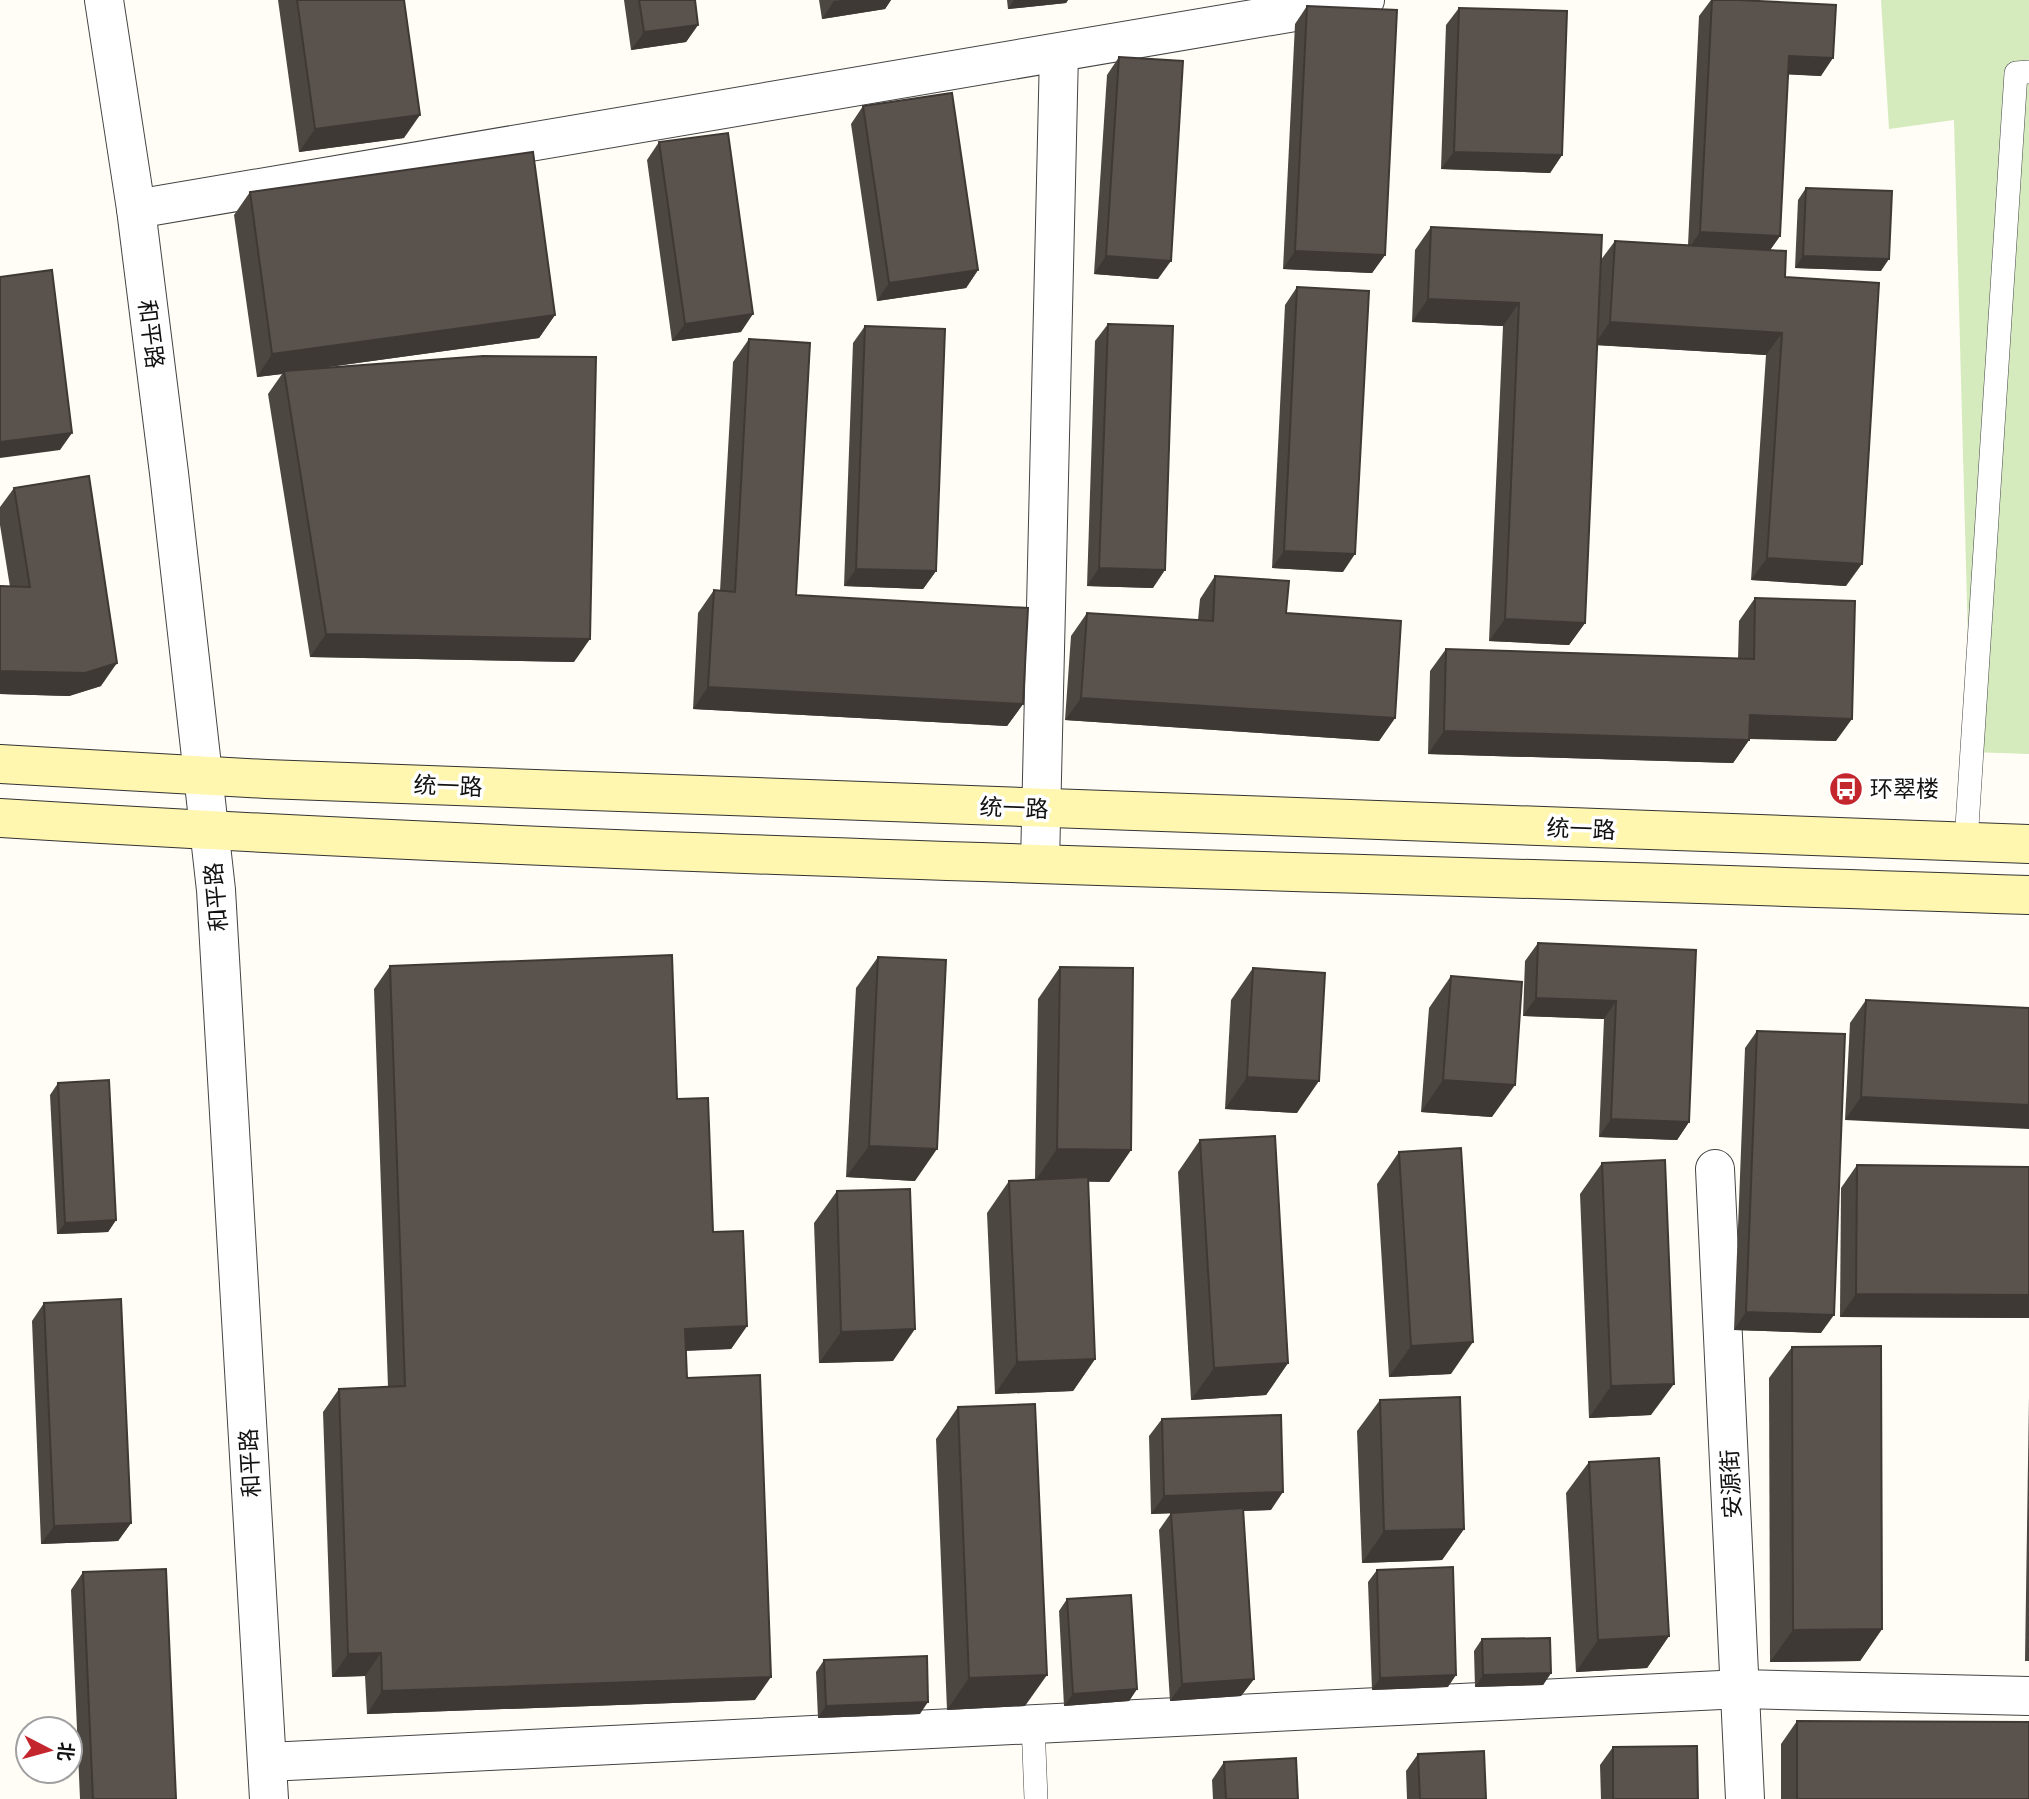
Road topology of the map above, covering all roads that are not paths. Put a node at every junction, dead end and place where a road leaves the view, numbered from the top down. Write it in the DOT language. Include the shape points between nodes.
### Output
graph roads {
  1 [pos="104,0"];
  2 [pos="1365,0"];
  3 [pos="1059,53"];
  4 [pos="2029,72"];
  5 [pos="136,209"];
  6 [pos="0,764"];
  7 [pos="204,776"];
  8 [pos="1042,809"];
  9 [pos="0,818"];
  10 [pos="209,831"];
  11 [pos="1966,842"];
  12 [pos="2029,844"];
  13 [pos="1040,863"];
  14 [pos="2029,895"];
  15 [pos="1715,1169"];
  16 [pos="1741,1689"];
  17 [pos="2029,1696"];
  18 [pos="1033,1723"];
  19 [pos="269,1781"];
  20 [pos="1036,1799"];
  21 [pos="1745,1799"];
  1 -- 5 [label="street, 和平路"];
  2 -- 3 [label="street"];
  3 -- 5 [label="street"];
  3 -- 8 [label="street"];
  4 -- 11 [label="lane" via="2016,73"];
  5 -- 7 [label="street, 和平路"];
  6 -- 7 [label="main road, 统一路"];
  7 -- 8 [label="main road, 统一路"];
  7 -- 10 [label="street, 和平路"];
  8 -- 11 [label="main road, 统一路"];
  8 -- 13 [label="street"];
  9 -- 10 [label="main road"];
  10 -- 13 [label="main road"];
  10 -- 19 [label="street, 和平路"];
  11 -- 12 [label="main road, 统一路"];
  13 -- 14 [label="main road"];
  15 -- 16 [label="street, 安源街"];
  16 -- 17 [label="street"];
  16 -- 18 [label="street"];
  16 -- 21 [label="street, 安源街"];
  18 -- 19 [label="street"];
  18 -- 20 [label="lane"];
}
